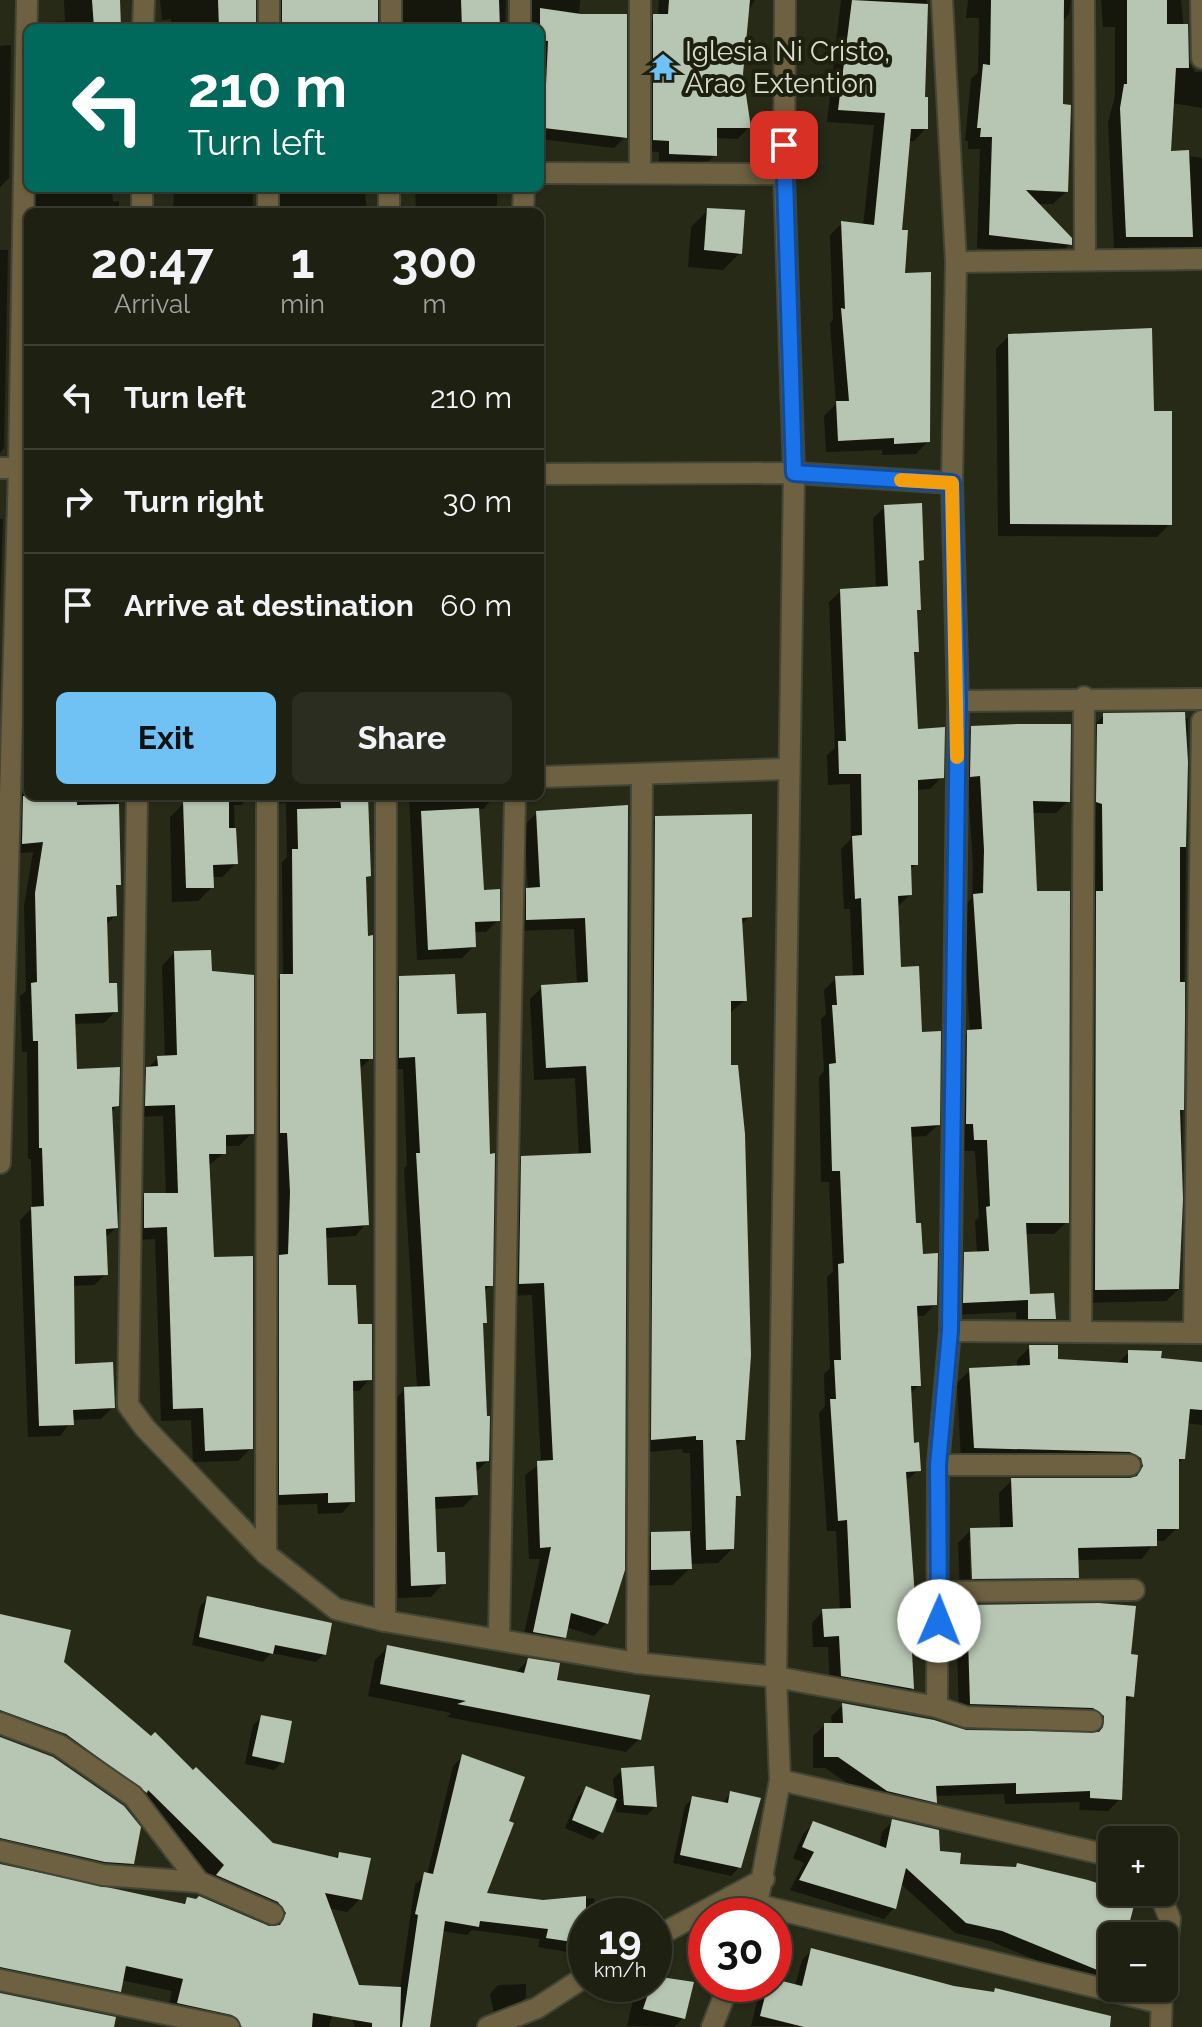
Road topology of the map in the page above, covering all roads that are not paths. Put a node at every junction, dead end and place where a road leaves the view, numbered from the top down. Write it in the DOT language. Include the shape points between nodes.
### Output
graph roads {
  1 [pos="27,0"];
  2 [pos="144,0"];
  3 [pos="269,0"];
  4 [pos="391,0"];
  5 [pos="520,0"];
  6 [pos="640,0"];
  7 [pos="785,0"];
  8 [pos="942,0"];
  9 [pos="1084,0"];
  10 [pos="1201,0"];
  11 [pos="26,24"];
  12 [pos="143,24"];
  13 [pos="269,24"];
  14 [pos="391,24"];
  15 [pos="520,24"];
  16 [pos="1202,58"];
  17 [pos="24,128"];
  18 [pos="640,172"];
  19 [pos="544,173"];
  20 [pos="784,174"];
  21 [pos="1085,259"];
  22 [pos="1202,259"];
  23 [pos="956,262"];
  24 [pos="16,468"];
  25 [pos="794,473"];
  26 [pos="544,474"];
  27 [pos="952,483"];
  28 [pos="1084,697"];
  29 [pos="1202,699"];
  30 [pos="958,701"];
  31 [pos="1202,721"];
  32 [pos="788,769"];
  33 [pos="642,774"];
  34 [pos="544,777"];
  35 [pos="137,800"];
  36 [pos="267,800"];
  37 [pos="386,800"];
  38 [pos="515,800"];
  39 [pos="0,1163"];
  40 [pos="950,1331"];
  41 [pos="1081,1332"];
  42 [pos="1198,1332"];
  43 [pos="938,1465"];
  44 [pos="1130,1465"];
  45 [pos="266,1554"];
  46 [pos="1134,1590"];
  47 [pos="940,1592"];
  48 [pos="385,1621"];
  49 [pos="499,1638"];
  50 [pos="637,1663"];
  51 [pos="776,1677"];
  52 [pos="937,1707"];
  53 [pos="1092,1721"];
  54 [pos="0,1723"];
  55 [pos="780,1780"];
  56 [pos="0,1851"];
  57 [pos="1098,1853"];
  58 [pos="764,1879"];
  59 [pos="199,1882"];
  60 [pos="760,1898"];
  61 [pos="273,1914"];
  62 [pos="792,1917"];
  63 [pos="672,1928"];
  64 [pos="0,1980"];
  65 [pos="1098,1982"];
  66 [pos="568,1988"];
  67 [pos="722,2002"];
  68 [pos="1162,2002"];
  69 [pos="229,2027"];
  70 [pos="488,2027"];
  71 [pos="712,2027"];
  72 [pos="1161,2027"];
  1 -- 11 [label="street"];
  2 -- 12 [label="street"];
  3 -- 13 [label="street"];
  4 -- 14 [label="street"];
  5 -- 15 [label="street"];
  6 -- 18 [label="street"];
  7 -- 20 [label="street"];
  8 -- 23 [label="street"];
  9 -- 21 [label="street"];
  10 -- 16 [label="street"];
  17 -- 24 [label="street"];
  18 -- 19 [label="street"];
  18 -- 20 [label="street"];
  20 -- 25 [label="street"];
  21 -- 22 [label="street"];
  21 -- 23 [label="street"];
  23 -- 27 [label="street"];
  24 -- 39 [label="street"];
  25 -- 26 [label="street"];
  25 -- 27 [label="street"];
  25 -- 32 [label="street"];
  27 -- 30 [label="street"];
  28 -- 29 [label="street"];
  28 -- 30 [label="street"];
  28 -- 41 [label="street"];
  30 -- 40 [label="street"];
  31 -- 42 [label="street"];
  32 -- 33 [label="street"];
  32 -- 51 [label="street"];
  33 -- 34 [label="street"];
  33 -- 50 [label="street"];
  35 -- 45 [label="street" via="128,1405"];
  36 -- 45 [label="street"];
  37 -- 48 [label="street"];
  38 -- 49 [label="street"];
  40 -- 41 [label="street"];
  40 -- 43 [label="street"];
  41 -- 42 [label="street"];
  43 -- 44 [label="street"];
  43 -- 47 [label="street"];
  45 -- 48 [label="street" via="336,1609"];
  46 -- 47 [label="street"];
  47 -- 52 [label="street"];
  48 -- 49 [label="street"];
  49 -- 50 [label="street"];
  50 -- 51 [label="street"];
  51 -- 52 [label="street"];
  51 -- 55 [label="street"];
  52 -- 53 [label="street" via="966,1717"];
  54 -- 59 [label="street" via="59,1745 133,1796"];
  55 -- 57 [label="street"];
  55 -- 58 [label="street"];
  56 -- 59 [label="street" via="103,1875"];
  58 -- 60 [label="street"];
  58 -- 63 [label="street"];
  59 -- 61 [label="street"];
  62 -- 65 [label="street"];
  64 -- 69 [label="street"];
  66 -- 70 [label="street" via="537,2008"];
  67 -- 71 [label="street"];
  68 -- 72 [label="street"];
}
